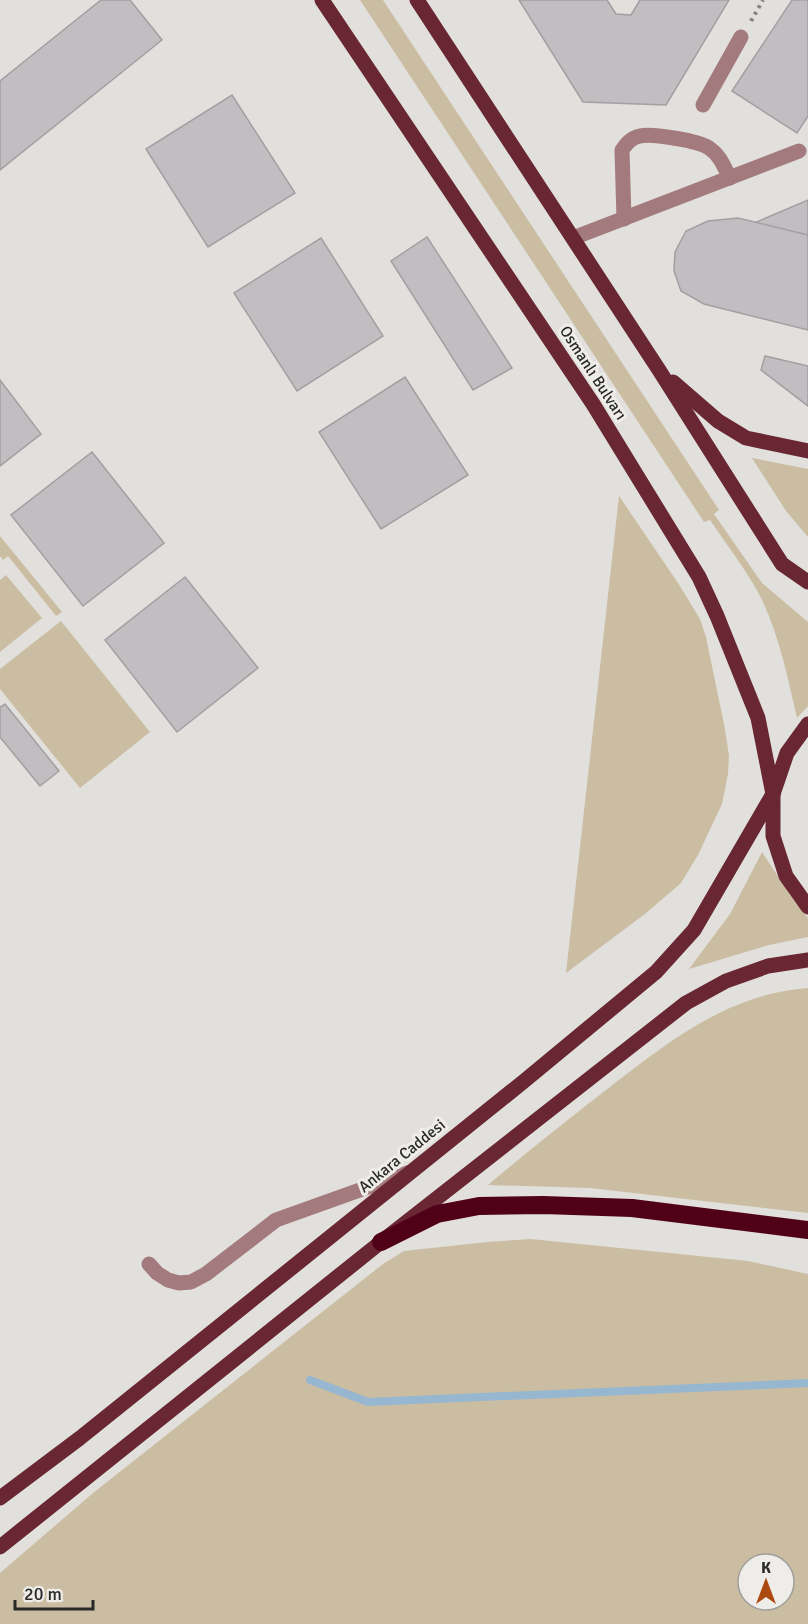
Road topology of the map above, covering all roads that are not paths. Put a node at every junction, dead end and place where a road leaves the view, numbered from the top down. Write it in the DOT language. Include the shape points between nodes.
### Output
graph roads {
  1 [pos="322,0"];
  2 [pos="417,0"];
  3 [pos="741,38"];
  4 [pos="703,105"];
  5 [pos="799,151"];
  6 [pos="730,178"];
  7 [pos="624,219"];
  8 [pos="573,238"];
  9 [pos="659,370"];
  10 [pos="808,451"];
  11 [pos="808,582"];
  12 [pos="808,724"];
  13 [pos="773,794"];
  14 [pos="808,907"];
  15 [pos="808,960"];
  16 [pos="413,1171"];
  17 [pos="808,1230"];
  18 [pos="381,1242"];
  19 [pos="149,1264"];
  20 [pos="0,1498"];
  21 [pos="0,1547"];
  1 -- 13 [label="main road, Osmanlı Bulvarı" via="593,404 699,577 758,718"];
  2 -- 8 [label="main road"];
  3 -- 4 [label="street"];
  5 -- 6 [label="street"];
  6 -- 7 [label="street"];
  6 -- 7 [label="street" via="717,154 705,145 650,135 635,137 622,150"];
  7 -- 8 [label="street"];
  8 -- 9 [label="main road"];
  9 -- 10 [label="main road" via="718,421 746,438"];
  9 -- 11 [label="main road" via="782,564"];
  12 -- 13 [label="main road" via="787,753"];
  13 -- 14 [label="main road" via="773,836 779,856 786,876"];
  13 -- 16 [label="main road, Ankara Caddesi" via="694,930 656,972"];
  15 -- 18 [label="main road" via="768,966 726,981 687,1003"];
  16 -- 19 [label="street" via="276,1220 191,1282 168,1280"];
  16 -- 20 [label="main road, Ankara Caddesi"];
  17 -- 18 [label="highway" via="632,1208 479,1206 437,1214"];
  18 -- 21 [label="main road"];
}
